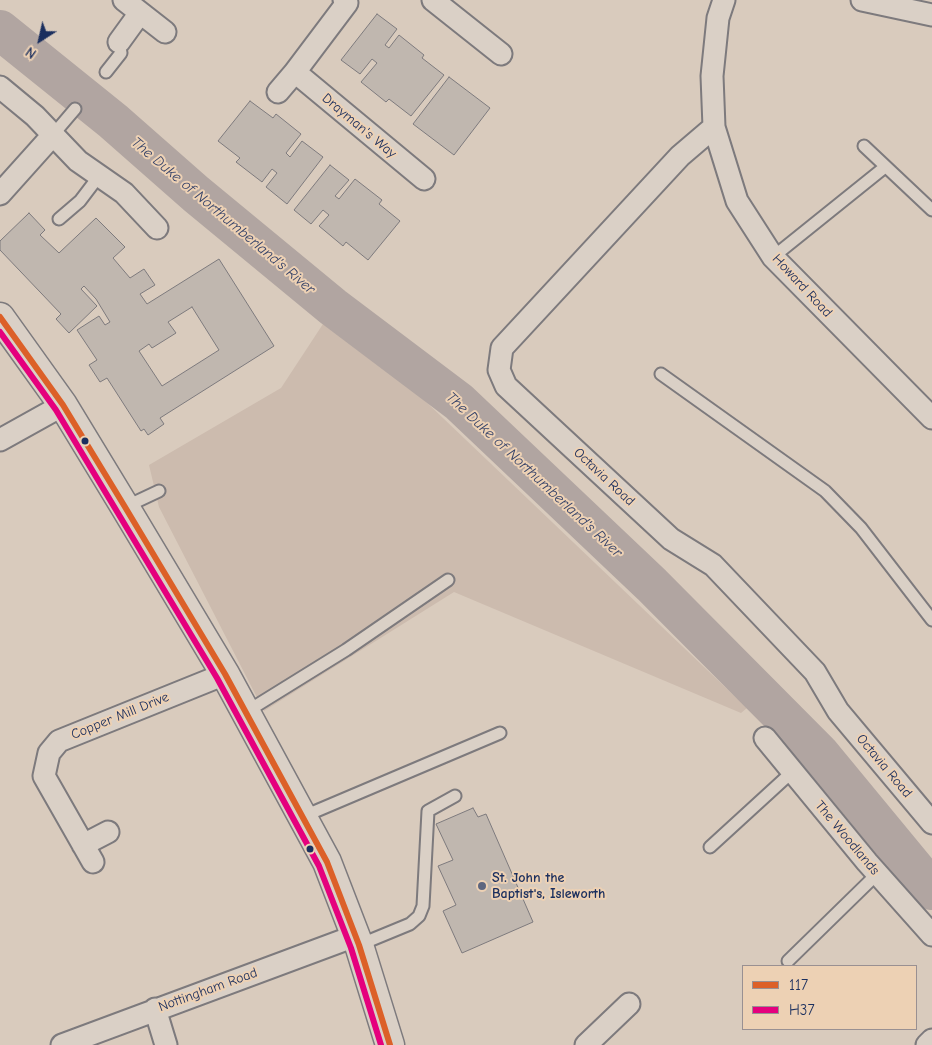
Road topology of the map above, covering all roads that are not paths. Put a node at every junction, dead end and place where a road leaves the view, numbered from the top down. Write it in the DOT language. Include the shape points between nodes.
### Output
graph roads {
  1 [pos="433,0"];
  2 [pos="724,0"];
  3 [pos="862,0"];
  4 [pos="347,1"];
  5 [pos="132,7"];
  6 [pos="932,15"];
  7 [pos="165,32"];
  8 [pos="119,42"];
  9 [pos="501,54"];
  10 [pos="106,72"];
  11 [pos="295,72"];
  12 [pos="0,87"];
  13 [pos="278,92"];
  14 [pos="75,109"];
  15 [pos="714,127"];
  16 [pos="52,136"];
  17 [pos="864,146"];
  18 [pos="885,167"];
  19 [pos="100,176"];
  20 [pos="424,179"];
  21 [pos="0,194"];
  22 [pos="932,210"];
  23 [pos="59,219"];
  24 [pos="157,228"];
  25 [pos="773,257"];
  26 [pos="0,317"];
  27 [pos="660,374"];
  28 [pos="63,405"];
  29 [pos="932,418"];
  30 [pos="0,440"];
  31 [pos="159,490"];
  32 [pos="125,507"];
  33 [pos="448,580"];
  34 [pos="932,620"];
  35 [pos="225,674"];
  36 [pos="246,712"];
  37 [pos="500,733"];
  38 [pos="765,738"];
  39 [pos="792,772"];
  40 [pos="455,796"];
  41 [pos="302,817"];
  42 [pos="932,822"];
  43 [pos="108,832"];
  44 [pos="710,847"];
  45 [pos="877,874"];
  46 [pos="932,935"];
  47 [pos="357,940"];
  48 [pos="788,961"];
  49 [pos="629,1004"];
  50 [pos="155,1009"];
  51 [pos="932,1040"];
  52 [pos="62,1045"];
  53 [pos="166,1045"];
  54 [pos="390,1045"];
  55 [pos="586,1045"];
  56 [pos="927,1045"];
  1 -- 9 [label="street"];
  2 -- 15 [label="street, Howard Road" via="718,18 712,76"];
  3 -- 6 [label="street"];
  4 -- 11 [label="street"];
  5 -- 7 [label="street"];
  5 -- 8 [label="street"];
  8 -- 10 [label="lane" via="121,53"];
  11 -- 13 [label="street"];
  11 -- 20 [label="street, Drayman's Way"];
  12 -- 16 [label="street" via="35,116"];
  14 -- 16 [label="lane"];
  15 -- 25 [label="street, Howard Road" via="738,201"];
  15 -- 42 [label="street, Octavia Road" via="680,156 502,348 499,370 506,386 664,533 713,565 815,672 838,711"];
  16 -- 19 [label="street" via="78,161"];
  16 -- 21 [label="street"];
  17 -- 18 [label="lane"];
  18 -- 22 [label="lane"];
  18 -- 25 [label="lane"];
  19 -- 23 [label="lane" via="80,201"];
  19 -- 24 [label="street" via="124,193"];
  25 -- 29 [label="street, Howard Road"];
  26 -- 28 [label="main road"];
  27 -- 34 [label="lane" via="825,490 860,528"];
  28 -- 30 [label="street"];
  28 -- 32 [label="main road"];
  31 -- 32 [label="lane"];
  32 -- 35 [label="main road"];
  33 -- 36 [label="lane" via="346,650"];
  35 -- 36 [label="main road"];
  35 -- 43 [label="street, Copper Mill Drive" via="59,741 49,753 44,776 88,853"];
  36 -- 41 [label="main road"];
  37 -- 41 [label="lane"];
  38 -- 39 [label="street, The Woodlands"];
  39 -- 44 [label="lane"];
  39 -- 45 [label="street, The Woodlands"];
  40 -- 47 [label="lane" via="428,811 423,906 419,916 410,924"];
  41 -- 47 [label="main road" via="327,862"];
  45 -- 46 [label="street, The Woodlands"];
  45 -- 48 [label="lane"];
  47 -- 50 [label="street, Nottingham Road"];
  47 -- 54 [label="main road"];
  49 -- 55 [label="street"];
  50 -- 52 [label="street, Nottingham Road"];
  50 -- 53 [label="street"];
  51 -- 56 [label="street"];
}
